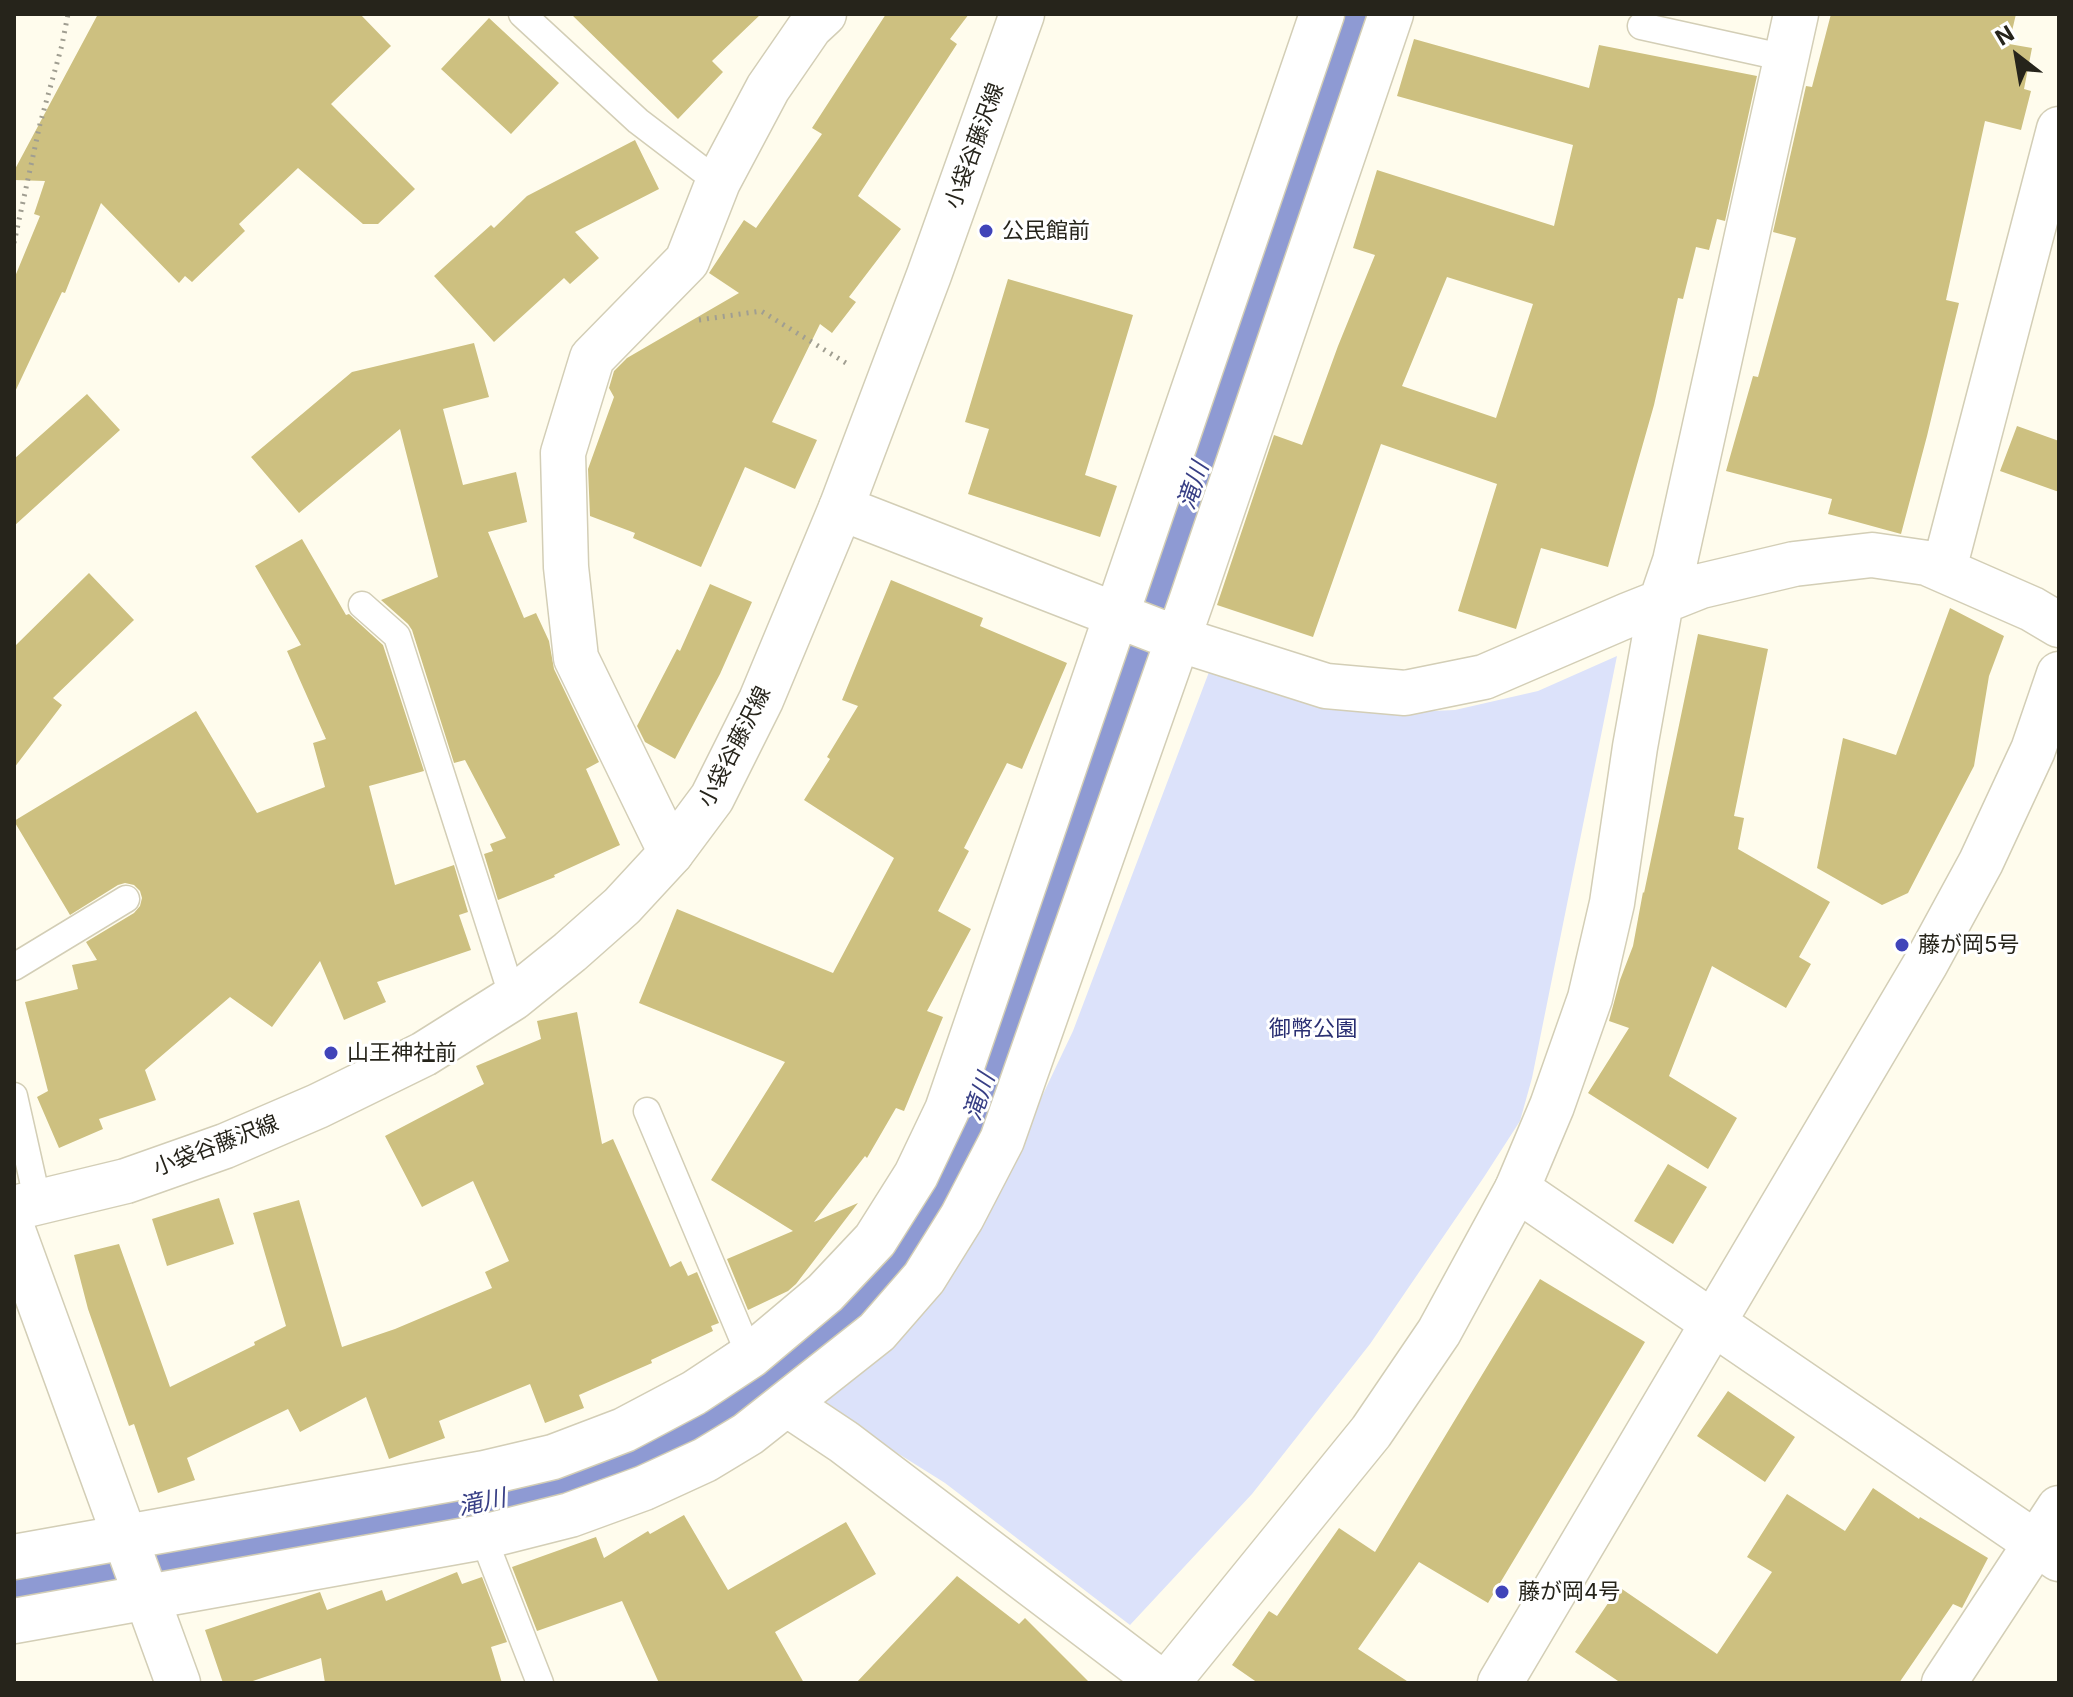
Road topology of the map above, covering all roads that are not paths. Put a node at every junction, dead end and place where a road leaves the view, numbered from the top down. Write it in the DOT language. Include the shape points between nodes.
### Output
graph roads {
  1 [pos="522,14"];
  2 [pos="824,14"];
  3 [pos="1022,14"];
  4 [pos="1322,14"];
  5 [pos="1391,14"];
  6 [pos="1796,14"];
  7 [pos="1641,26"];
  8 [pos="1786,58"];
  9 [pos="2059,129"];
  10 [pos="718,182"];
  11 [pos="841,508"];
  12 [pos="1944,569"];
  13 [pos="1661,602"];
  14 [pos="362,605"];
  15 [pos="2059,625"];
  16 [pos="1146,626"];
  17 [pos="2059,674"];
  18 [pos="671,853"];
  19 [pos="126,899"];
  20 [pos="14,967"];
  21 [pos="513,998"];
  22 [pos="14,1096"];
  23 [pos="647,1111"];
  24 [pos="1517,1189"];
  25 [pos="22,1214"];
  26 [pos="1712,1324"];
  27 [pos="750,1356"];
  28 [pos="787,1404"];
  29 [pos="483,1537"];
  30 [pos="2052,1537"];
  31 [pos="14,1557"];
  32 [pos="135,1568"];
  33 [pos="14,1621"];
  34 [pos="178,1683"];
  35 [pos="540,1683"];
  36 [pos="1164,1683"];
  37 [pos="1500,1683"];
  38 [pos="1944,1683"];
  1 -- 10 [label="lane" via="638,121"];
  2 -- 10 [label="street" via="768,88"];
  3 -- 11 [label="street, 小袋谷藤沢線"];
  4 -- 16 [label="street"];
  5 -- 16 [label="street"];
  6 -- 8 [label="street"];
  7 -- 8 [label="lane"];
  8 -- 13 [label="street" via="1675,561"];
  9 -- 12 [label="street"];
  10 -- 18 [label="street" via="687,261 592,358 563,453 566,567 576,658"];
  11 -- 16 [label="street"];
  11 -- 18 [label="street, 小袋谷藤沢線" via="761,700 712,798"];
  12 -- 13 [label="street" via="1872,555 1794,564 1701,586"];
  12 -- 15 [label="street"];
  13 -- 16 [label="street" via="1484,677 1405,693 1326,686"];
  13 -- 24 [label="street" via="1612,903 1590,998"];
  14 -- 21 [label="lane" via="397,636"];
  16 -- 27 [label="street" via="916,1175 875,1240 825,1293"];
  16 -- 28 [label="street" via="1002,1140 924,1278 877,1332"];
  17 -- 26 [label="street" via="2033,750 1981,862"];
  18 -- 21 [label="street, 小袋谷藤沢線" via="622,906"];
  19 -- 20 [label="lane"];
  21 -- 25 [label="street, 小袋谷藤沢線" via="424,1054 318,1106 225,1146"];
  22 -- 25 [label="lane"];
  23 -- 27 [label="lane"];
  24 -- 26 [label="street"];
  24 -- 36 [label="street" via="1439,1332 1371,1432"];
  25 -- 32 [label="street"];
  26 -- 30 [label="street"];
  26 -- 37 [label="street"];
  27 -- 32 [label="street" via="624,1430 553,1457"];
  28 -- 29 [label="street" via="705,1460 644,1488 570,1515"];
  28 -- 36 [label="street"];
  29 -- 32 [label="street"];
  29 -- 35 [label="lane"];
  30 -- 38 [label="street"];
  31 -- 32 [label="street"];
  32 -- 33 [label="street"];
  32 -- 34 [label="street"];
}
